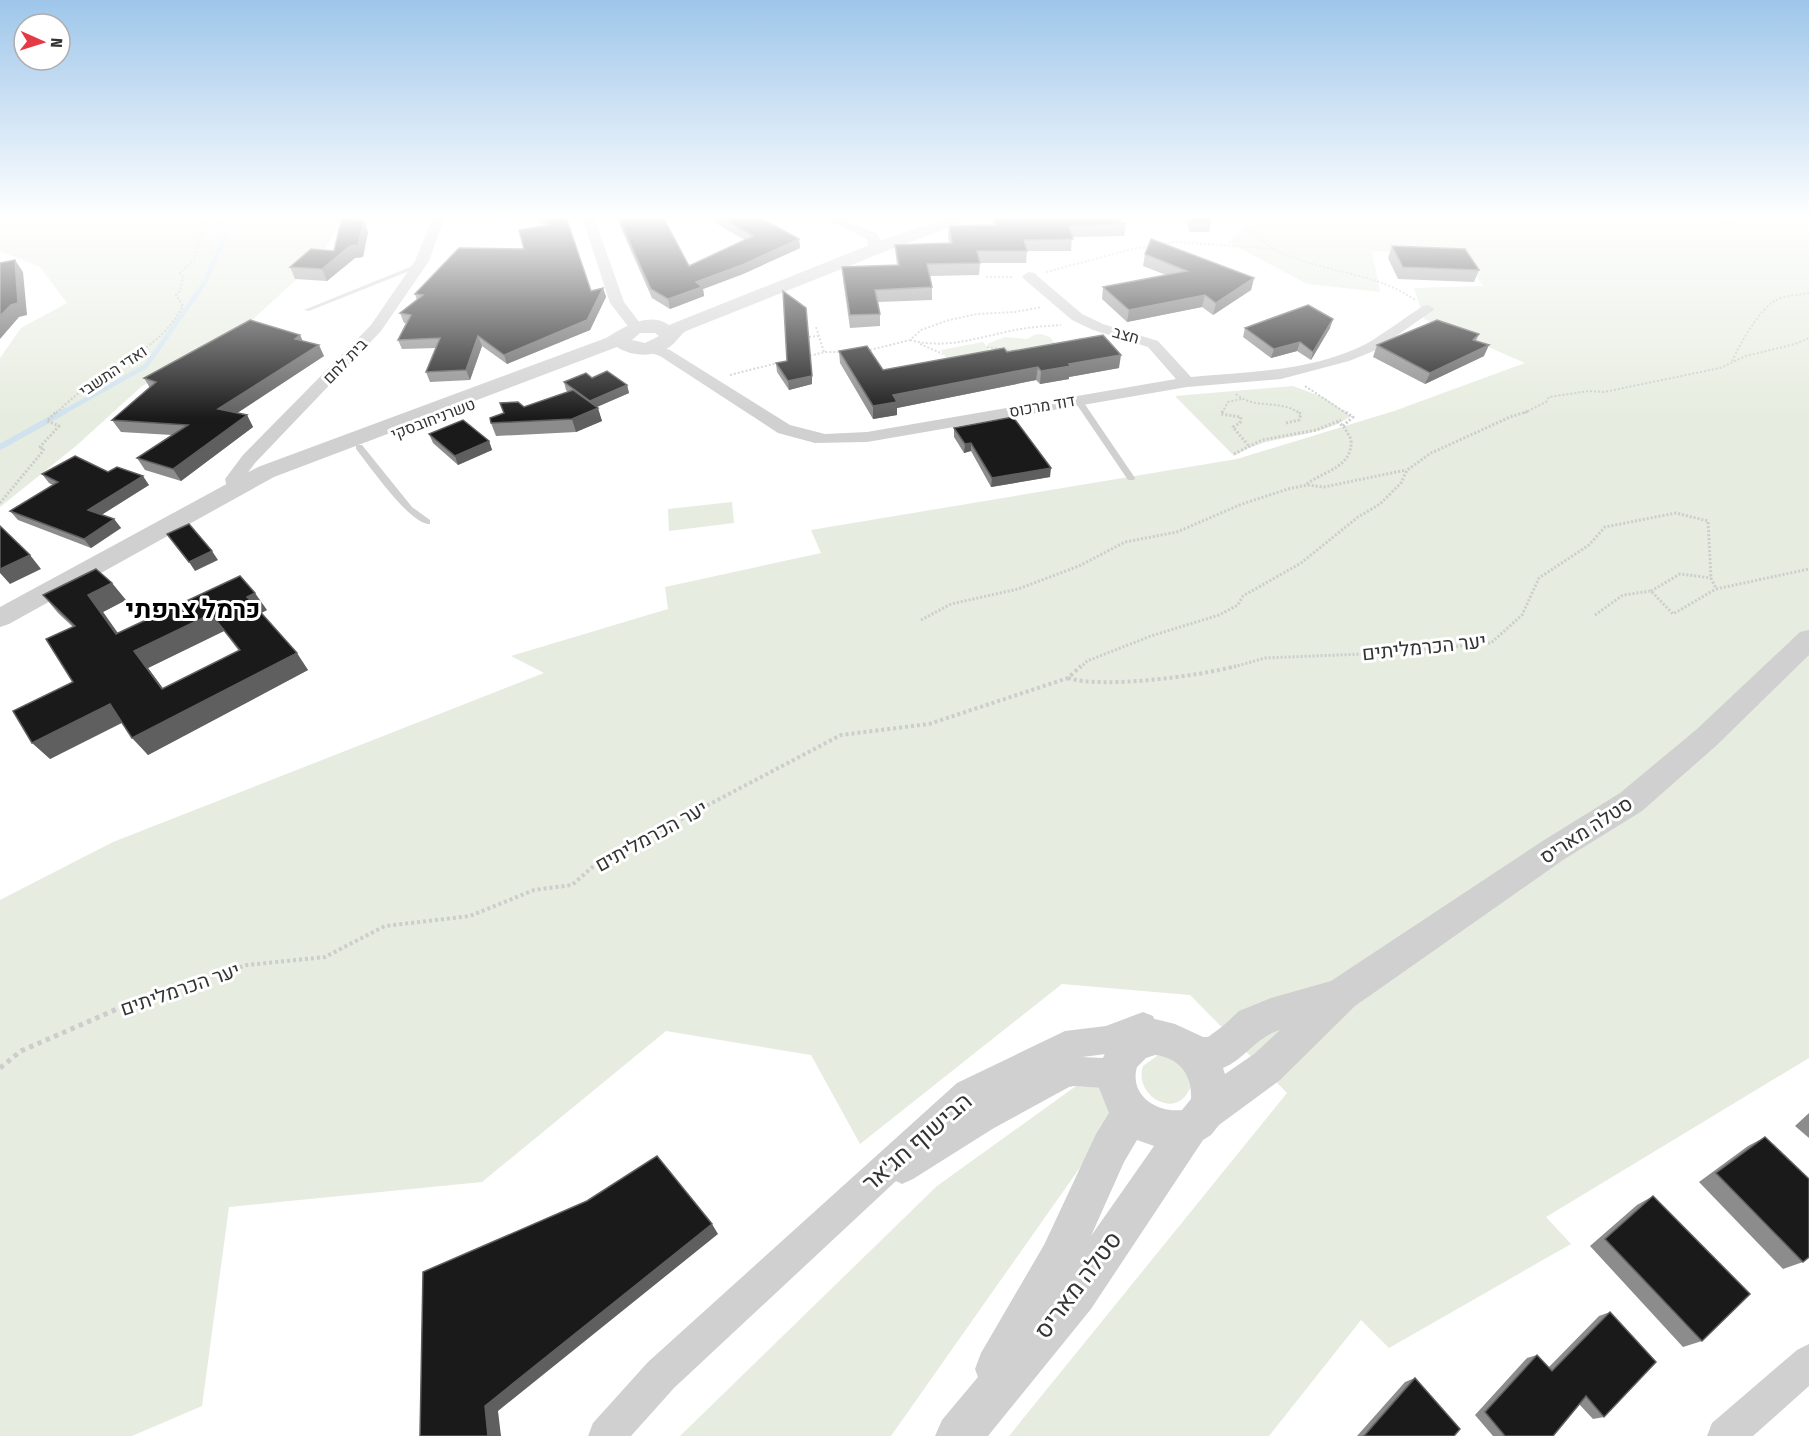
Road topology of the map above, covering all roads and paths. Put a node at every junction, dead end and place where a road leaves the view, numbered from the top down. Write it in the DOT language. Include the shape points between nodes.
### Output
graph roads {
  1 [pos="181,284"];
  2 [pos="372,284"];
  3 [pos="407,284"];
  4 [pos="611,284"];
  5 [pos="765,284"];
  6 [pos="779,284"];
  7 [pos="1038,284"];
  8 [pos="1387,284"];
  9 [pos="1809,293"];
  10 [pos="1059,304"];
  11 [pos="1428,309"];
  12 [pos="307,310"];
  13 [pos="1089,323"];
  14 [pos="816,327"];
  15 [pos="1117,332"];
  16 [pos="1004,333"];
  17 [pos="819,336"];
  18 [pos="1008,336"];
  19 [pos="809,337"];
  20 [pos="1809,338"];
  21 [pos="648,339"];
  22 [pos="910,340"];
  23 [pos="919,344"];
  24 [pos="1058,344"];
  25 [pos="987,346"];
  26 [pos="1023,350"];
  27 [pos="824,352"];
  28 [pos="849,352"];
  29 [pos="859,352"];
  30 [pos="943,354"];
  31 [pos="799,359"];
  32 [pos="789,360"];
  33 [pos="1732,362"];
  34 [pos="1276,374"];
  35 [pos="1225,378"];
  36 [pos="710,382"];
  37 [pos="1187,382"];
  38 [pos="1077,399"];
  39 [pos="1241,399"];
  40 [pos="1287,423"];
  41 [pos="1343,426"];
  42 [pos="1248,445"];
  43 [pos="359,447"];
  44 [pos="1234,454"];
  45 [pos="1407,470"];
  46 [pos="1131,478"];
  47 [pos="1307,485"];
  48 [pos="235,490"];
  49 [pos="0,503"];
  50 [pos="427,522"];
  51 [pos="1809,569"];
  52 [pos="1711,578"];
  53 [pos="1716,590"];
  54 [pos="1651,591"];
  55 [pos="1595,615"];
  56 [pos="0,618"];
  57 [pos="921,620"];
  58 [pos="1809,639"];
  59 [pos="1068,678"];
  60 [pos="1342,994"];
  61 [pos="1189,1051"];
  62 [pos="1116,1067"];
  63 [pos="0,1068"];
  64 [pos="1131,1113"];
  65 [pos="1197,1119"];
  66 [pos="850,1201"];
  67 [pos="1809,1362"];
  68 [pos="606,1436"];
  69 [pos="1725,1436"];
  1 -- 49 [label="path, ואדי התשבי" via="176,295 183,306 166,335 94,381 47,421 59,426"];
  2 -- 12 [label="lane"];
  3 -- 48 [label="street, בית לחם" via="359,348 249,459 234,479"];
  4 -- 21 [label="street, דוד מרכוס" via="617,303"];
  5 -- 21 [label="street, טשרניחובסקי" via="671,319"];
  6 -- 21 [label="street, טשרניחובסקי"];
  7 -- 10 [label="street, חצב"];
  8 -- 11 [label="path"];
  9 -- 33 [label="path" via="1775,300 1736,350"];
  10 -- 13 [label="street, חצב"];
  10 -- 22 [label="path" via="949,320 921,330"];
  11 -- 34 [label="street, דוד מרכוס" via="1371,347 1344,358"];
  13 -- 15 [label="street, חצב"];
  13 -- 16 [label="path"];
  14 -- 17 [label="path"];
  15 -- 24 [label="path"];
  15 -- 37 [label="street, חצב" via="1153,344"];
  16 -- 18 [label="path"];
  16 -- 23 [label="path" via="957,343"];
  17 -- 19 [label="path"];
  17 -- 27 [label="path"];
  20 -- 33 [label="path, יער הכרמליתים"];
  21 -- 36 [label="street, דוד מרכוס"];
  21 -- 43 [label="street, טשרניחובסקי"];
  21 -- 48 [label="street, טשרניחובסקי" via="285,464"];
  22 -- 23 [label="path"];
  22 -- 29 [label="path"];
  23 -- 30 [label="path"];
  25 -- 26 [label="path"];
  27 -- 28 [label="path"];
  27 -- 31 [label="path"];
  32 -- 36 [label="path"];
  33 -- 45 [label="path, יער הכרמליתים" via="1720,368 1604,392 1549,398 1533,410 1431,453"];
  34 -- 35 [label="street, דוד מרכוס"];
  34 -- 41 [label="path" via="1286,383 1308,386 1353,417"];
  35 -- 37 [label="street, דוד מרכוס"];
  35 -- 39 [label="path"];
  36 -- 38 [label="street, דוד מרכוס" via="784,429 803,438 827,440 867,437"];
  37 -- 38 [label="street, דוד מרכוס"];
  38 -- 46 [label="lane"];
  39 -- 40 [label="path" via="1289,407 1301,414 1299,420"];
  39 -- 42 [label="path" via="1228,402 1221,414 1241,417 1233,427"];
  41 -- 42 [label="path" via="1340,421"];
  41 -- 47 [label="path" via="1352,435 1348,454 1339,468"];
  42 -- 44 [label="path"];
  43 -- 48 [label="street, טשרניחובסקי"];
  43 -- 50 [label="lane" via="409,509"];
  45 -- 47 [label="path" via="1324,487"];
  45 -- 59 [label="path, יער הכרמליתים" via="1401,483 1380,504 1301,562 1243,596 1238,604 1219,615 1087,661"];
  47 -- 57 [label="path" via="1242,504 1177,532 1125,542 1079,566 1018,589 951,604"];
  48 -- 56 [label="street, טשרניחובסקי"];
  51 -- 53 [label="path"];
  52 -- 53 [label="path, יער הכרמליתים"];
  52 -- 54 [label="path" via="1680,573"];
  52 -- 59 [label="path, יער הכרמליתים" via="1708,521 1676,513 1605,527 1589,545 1539,578 1522,615 1491,643 1386,653 1265,658 1211,673 1099,683"];
  53 -- 54 [label="path" via="1673,614"];
  54 -- 55 [label="path" via="1623,595"];
  58 -- 60 [label="street, סטלה מאריס" via="1707,737 1631,802"];
  59 -- 63 [label="path, יער הכרמליתים" via="929,724 841,735 596,864 572,885 534,890 470,915 385,926 325,957 247,965 158,993 21,1051"];
  60 -- 61 [label="street, סטלה מאריס" via="1252,1023 1214,1054"];
  60 -- 65 [label="street, סטלה מאריס" via="1267,1067"];
  61 -- 62 [label="street" via="1155,1037 1141,1039 1121,1055"];
  61 -- 65 [label="street" via="1205,1069 1210,1084 1210,1098"];
  61 -- 66 [label="street, הבישוף חג'אר" via="1160,1027 1146,1025 1106,1040 1076,1042 1054,1050 968,1094"];
  62 -- 64 [label="street" via="1118,1091"];
  62 -- 66 [label="street, הבישוף חג'אר" via="1102,1073 1073,1071 1059,1077 983,1117"];
  64 -- 65 [label="street" via="1153,1128 1178,1130"];
  64 -- 65 [label="street, סטלה מאריס" via="1110,1148 1059,1260 958,1436 1076,1294"];
  66 -- 68 [label="street, הבישוף חג'אר" via="661,1375"];
  67 -- 69 [label="street"];
}
